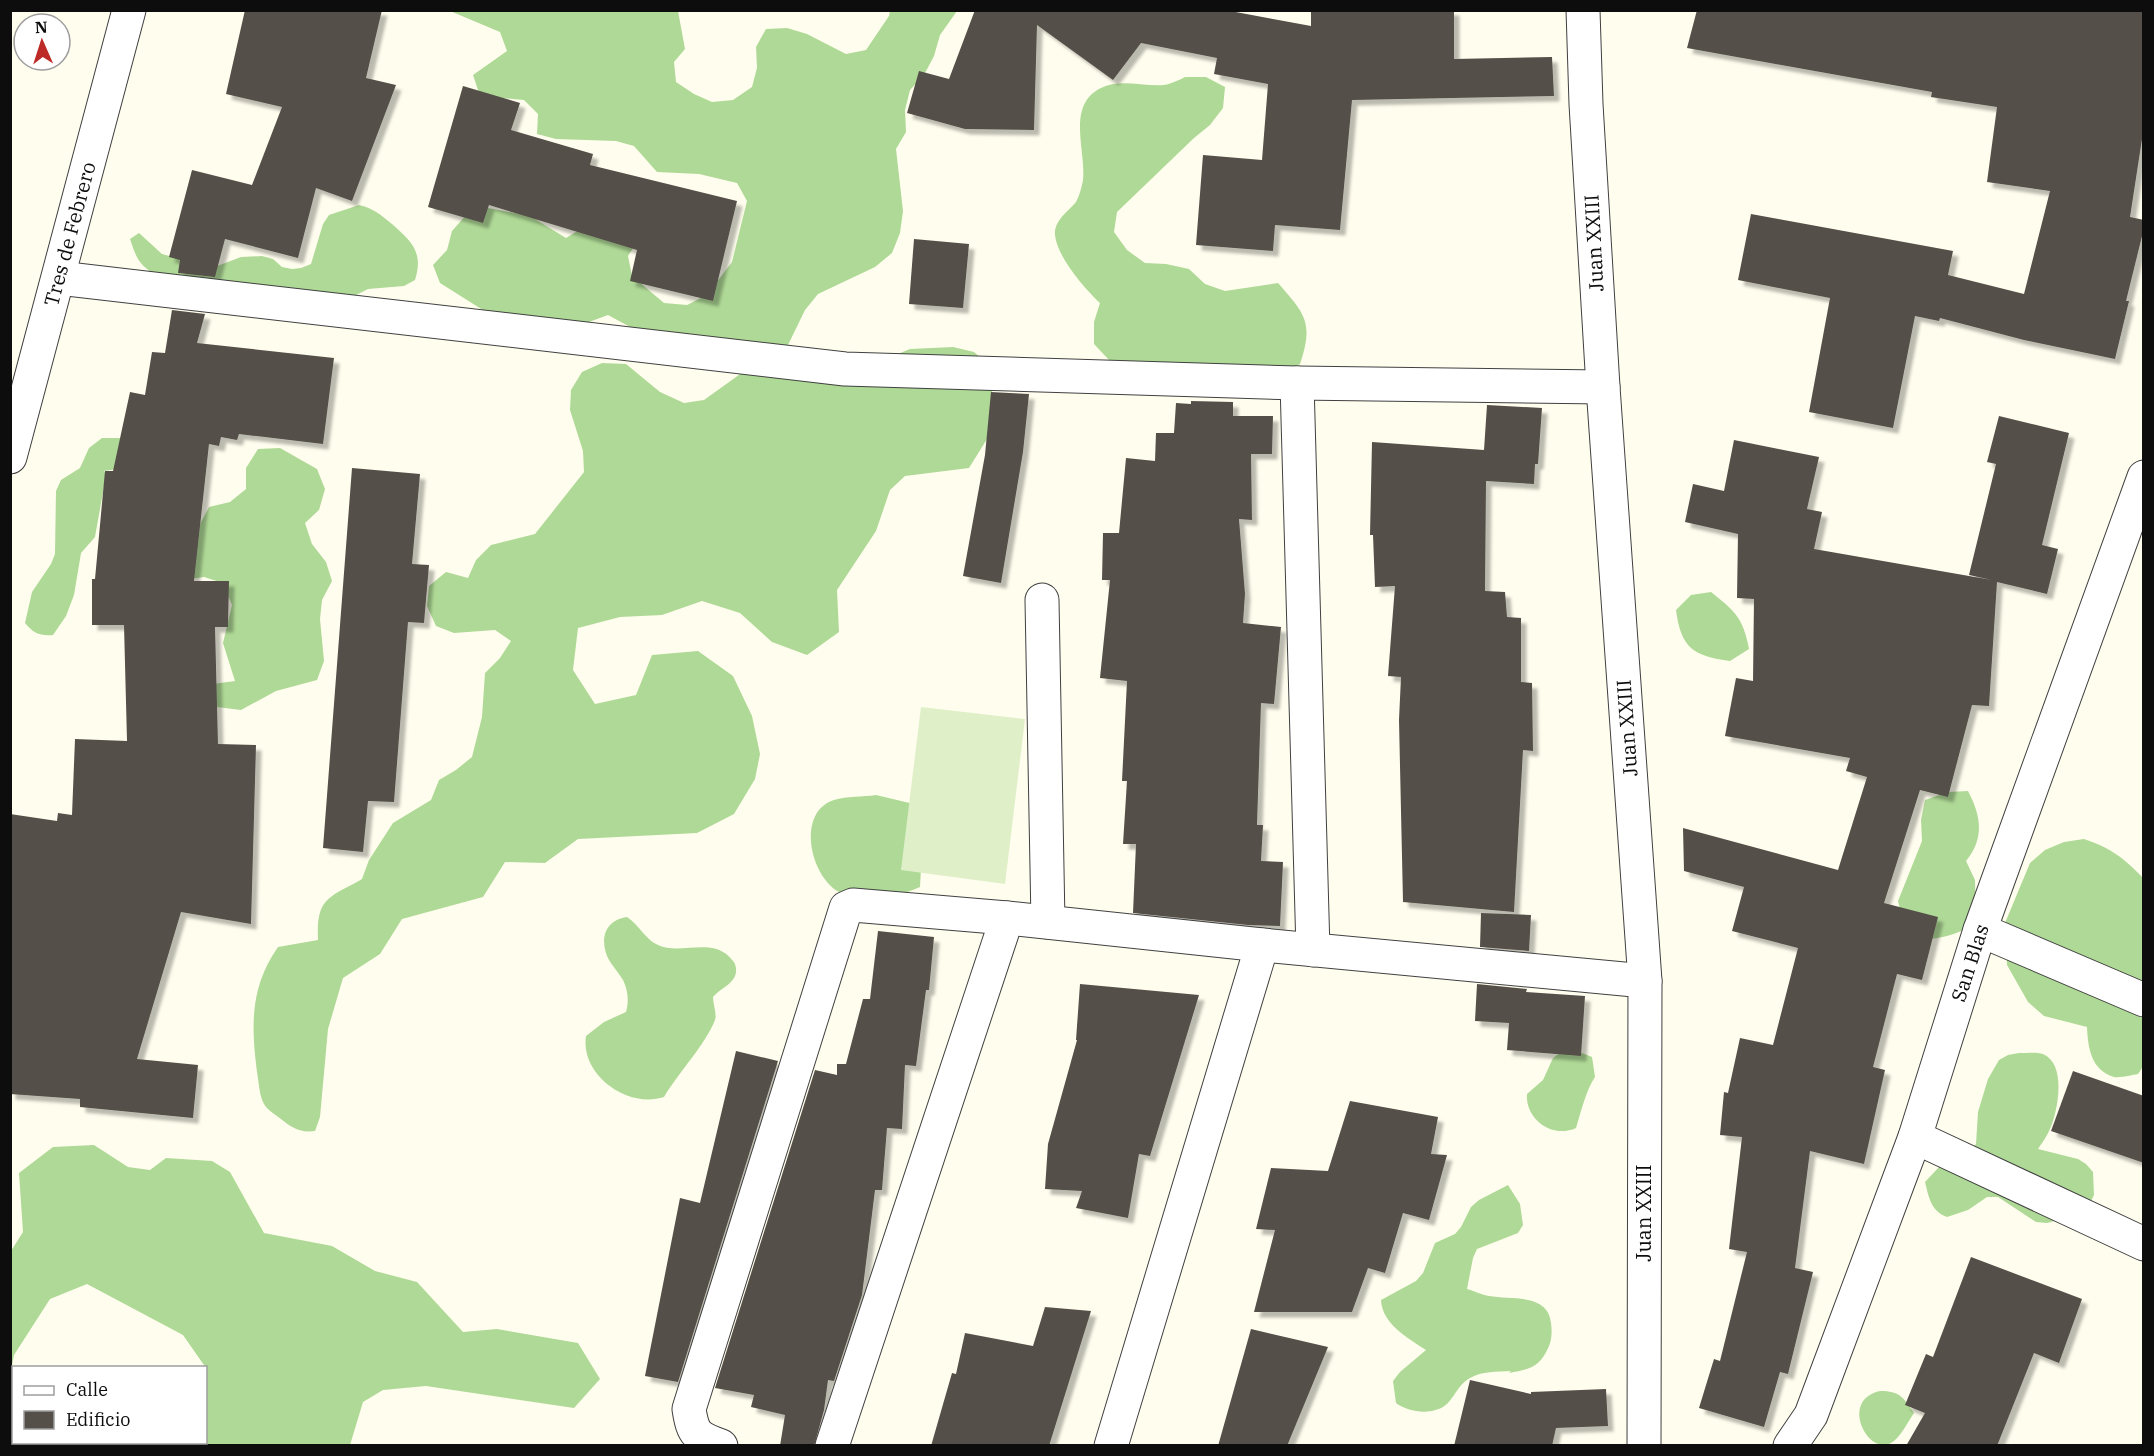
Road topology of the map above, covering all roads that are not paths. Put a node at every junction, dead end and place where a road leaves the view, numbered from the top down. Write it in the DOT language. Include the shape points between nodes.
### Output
graph roads {
  1 [pos="129,10"];
  2 [pos="1582,10"];
  3 [pos="59,278"];
  4 [pos="1297,383"];
  5 [pos="1603,387"];
  6 [pos="10,457"];
  7 [pos="2142,484"];
  8 [pos="1042,600"];
  9 [pos="1007,918"];
  10 [pos="1048,922"];
  11 [pos="1980,930"];
  12 [pos="1262,945"];
  13 [pos="1312,950"];
  14 [pos="1645,981"];
  15 [pos="2144,1000"];
  16 [pos="1915,1137"];
  17 [pos="2144,1244"];
  18 [pos="721,1446"];
  19 [pos="832,1446"];
  20 [pos="1111,1446"];
  21 [pos="1644,1446"];
  22 [pos="1790,1446"];
  1 -- 3 [label="street, Tres de Febrero"];
  2 -- 5 [label="street, Juan XXIII"];
  3 -- 4 [label="street" via="845,369"];
  3 -- 6 [label="street, Tres de Febrero"];
  4 -- 5 [label="street"];
  4 -- 13 [label="street"];
  5 -- 14 [label="street, Juan XXIII"];
  7 -- 11 [label="street, San Blas"];
  8 -- 10 [label="street"];
  9 -- 10 [label="street"];
  9 -- 18 [label="street" via="853,905 846,908 689,1409 691,1423 701,1439"];
  9 -- 19 [label="street"];
  10 -- 12 [label="street"];
  11 -- 15 [label="street"];
  11 -- 16 [label="street, San Blas"];
  12 -- 13 [label="street"];
  12 -- 20 [label="street"];
  13 -- 14 [label="street"];
  14 -- 21 [label="street, Juan XXIII"];
  16 -- 17 [label="street"];
  16 -- 22 [label="street, San Blas" via="1811,1415"];
}
